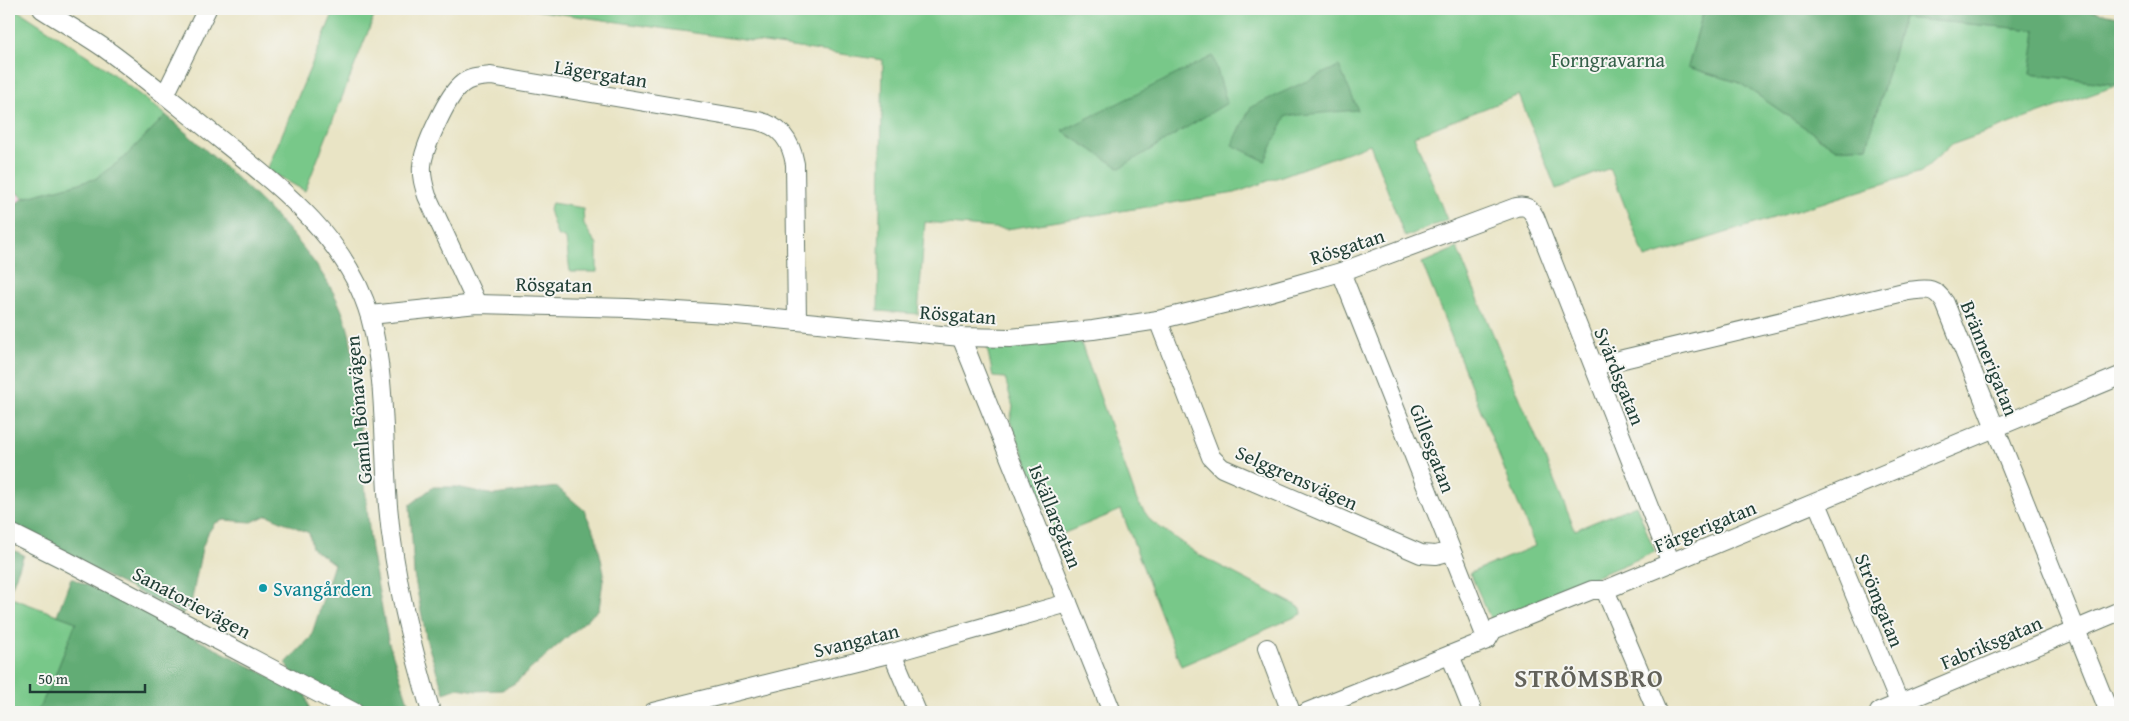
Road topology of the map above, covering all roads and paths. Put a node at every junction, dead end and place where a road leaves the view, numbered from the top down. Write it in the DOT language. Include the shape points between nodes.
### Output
graph roads {
  1 [pos="42,9"];
  2 [pos="206,9"];
  3 [pos="165,96"];
  4 [pos="1526,207"];
  5 [pos="1341,272"];
  6 [pos="477,304"];
  7 [pos="370,315"];
  8 [pos="1158,320"];
  9 [pos="797,321"];
  10 [pos="962,336"];
  11 [pos="1594,366"];
  12 [pos="2120,376"];
  13 [pos="1995,428"];
  14 [pos="1817,503"];
  15 [pos="9,532"];
  16 [pos="1451,551"];
  17 [pos="1671,563"];
  18 [pos="1605,590"];
  19 [pos="1068,603"];
  20 [pos="2120,611"];
  21 [pos="2075,630"];
  22 [pos="1487,640"];
  23 [pos="1267,648"];
  24 [pos="892,653"];
  25 [pos="1450,655"];
  26 [pos="1901,708"];
  27 [pos="344,710"];
  28 [pos="431,712"];
  29 [pos="653,712"];
  30 [pos="916,712"];
  31 [pos="1112,712"];
  32 [pos="1292,712"];
  33 [pos="1307,712"];
  34 [pos="1473,712"];
  35 [pos="1657,712"];
  36 [pos="1879,712"];
  37 [pos="2109,712"];
  1 -- 3 [label="street, Gamla Bönavägen" via="103,48"];
  2 -- 3 [label="street"];
  3 -- 7 [label="street, Gamla Bönavägen" via="309,216 347,265"];
  4 -- 5 [label="street, Rösgatan" via="1516,207"];
  4 -- 11 [label="street, Svärdsgatan" via="1534,217"];
  5 -- 8 [label="street, Rösgatan"];
  5 -- 16 [label="street, Gillesgatan"];
  6 -- 7 [label="street, Rösgatan"];
  6 -- 9 [label="street, Rösgatan" via="673,310"];
  6 -- 9 [label="street, Lägergatan" via="427,196 422,164 452,94 464,82 491,76 758,121 780,131 792,150 795,164"];
  7 -- 28 [label="street, Gamla Bönavägen" via="379,356 393,549 403,606"];
  8 -- 10 [label="street, Rösgatan" via="1010,338"];
  8 -- 16 [label="street, Selggrensvägen" via="1212,457 1222,468 1420,554 1436,555"];
  9 -- 10 [label="street, Rösgatan"];
  10 -- 19 [label="street, Iskällargatan"];
  11 -- 13 [label="street, Brännerigatan" via="1926,289 1934,291 1946,303"];
  11 -- 17 [label="street, Svärdsgatan"];
  12 -- 13 [label="street, Färgerigatan"];
  13 -- 14 [label="street, Färgerigatan"];
  13 -- 21 [label="street, Brännerigatan"];
  14 -- 17 [label="street, Färgerigatan"];
  14 -- 26 [label="street, Strömgatan"];
  15 -- 27 [label="street, Sanatorievägen"];
  16 -- 22 [label="street, Gillesgatan"];
  17 -- 18 [label="street, Färgerigatan"];
  18 -- 22 [label="street, Färgerigatan" via="1592,590 1493,630"];
  18 -- 35 [label="street"];
  19 -- 24 [label="street, Svangatan"];
  19 -- 31 [label="street, Iskällargatan"];
  20 -- 21 [label="street, Fabriksgatan"];
  21 -- 26 [label="street, Fabriksgatan"];
  21 -- 37 [label="street, Brännerigatan"];
  22 -- 25 [label="street, Färgerigatan"];
  23 -- 32 [label="street"];
  24 -- 29 [label="street, Svangatan"];
  24 -- 30 [label="street"];
  25 -- 33 [label="street, Färgerigatan"];
  25 -- 34 [label="street"];
  26 -- 36 [label="street, Fabriksgatan"];
}
